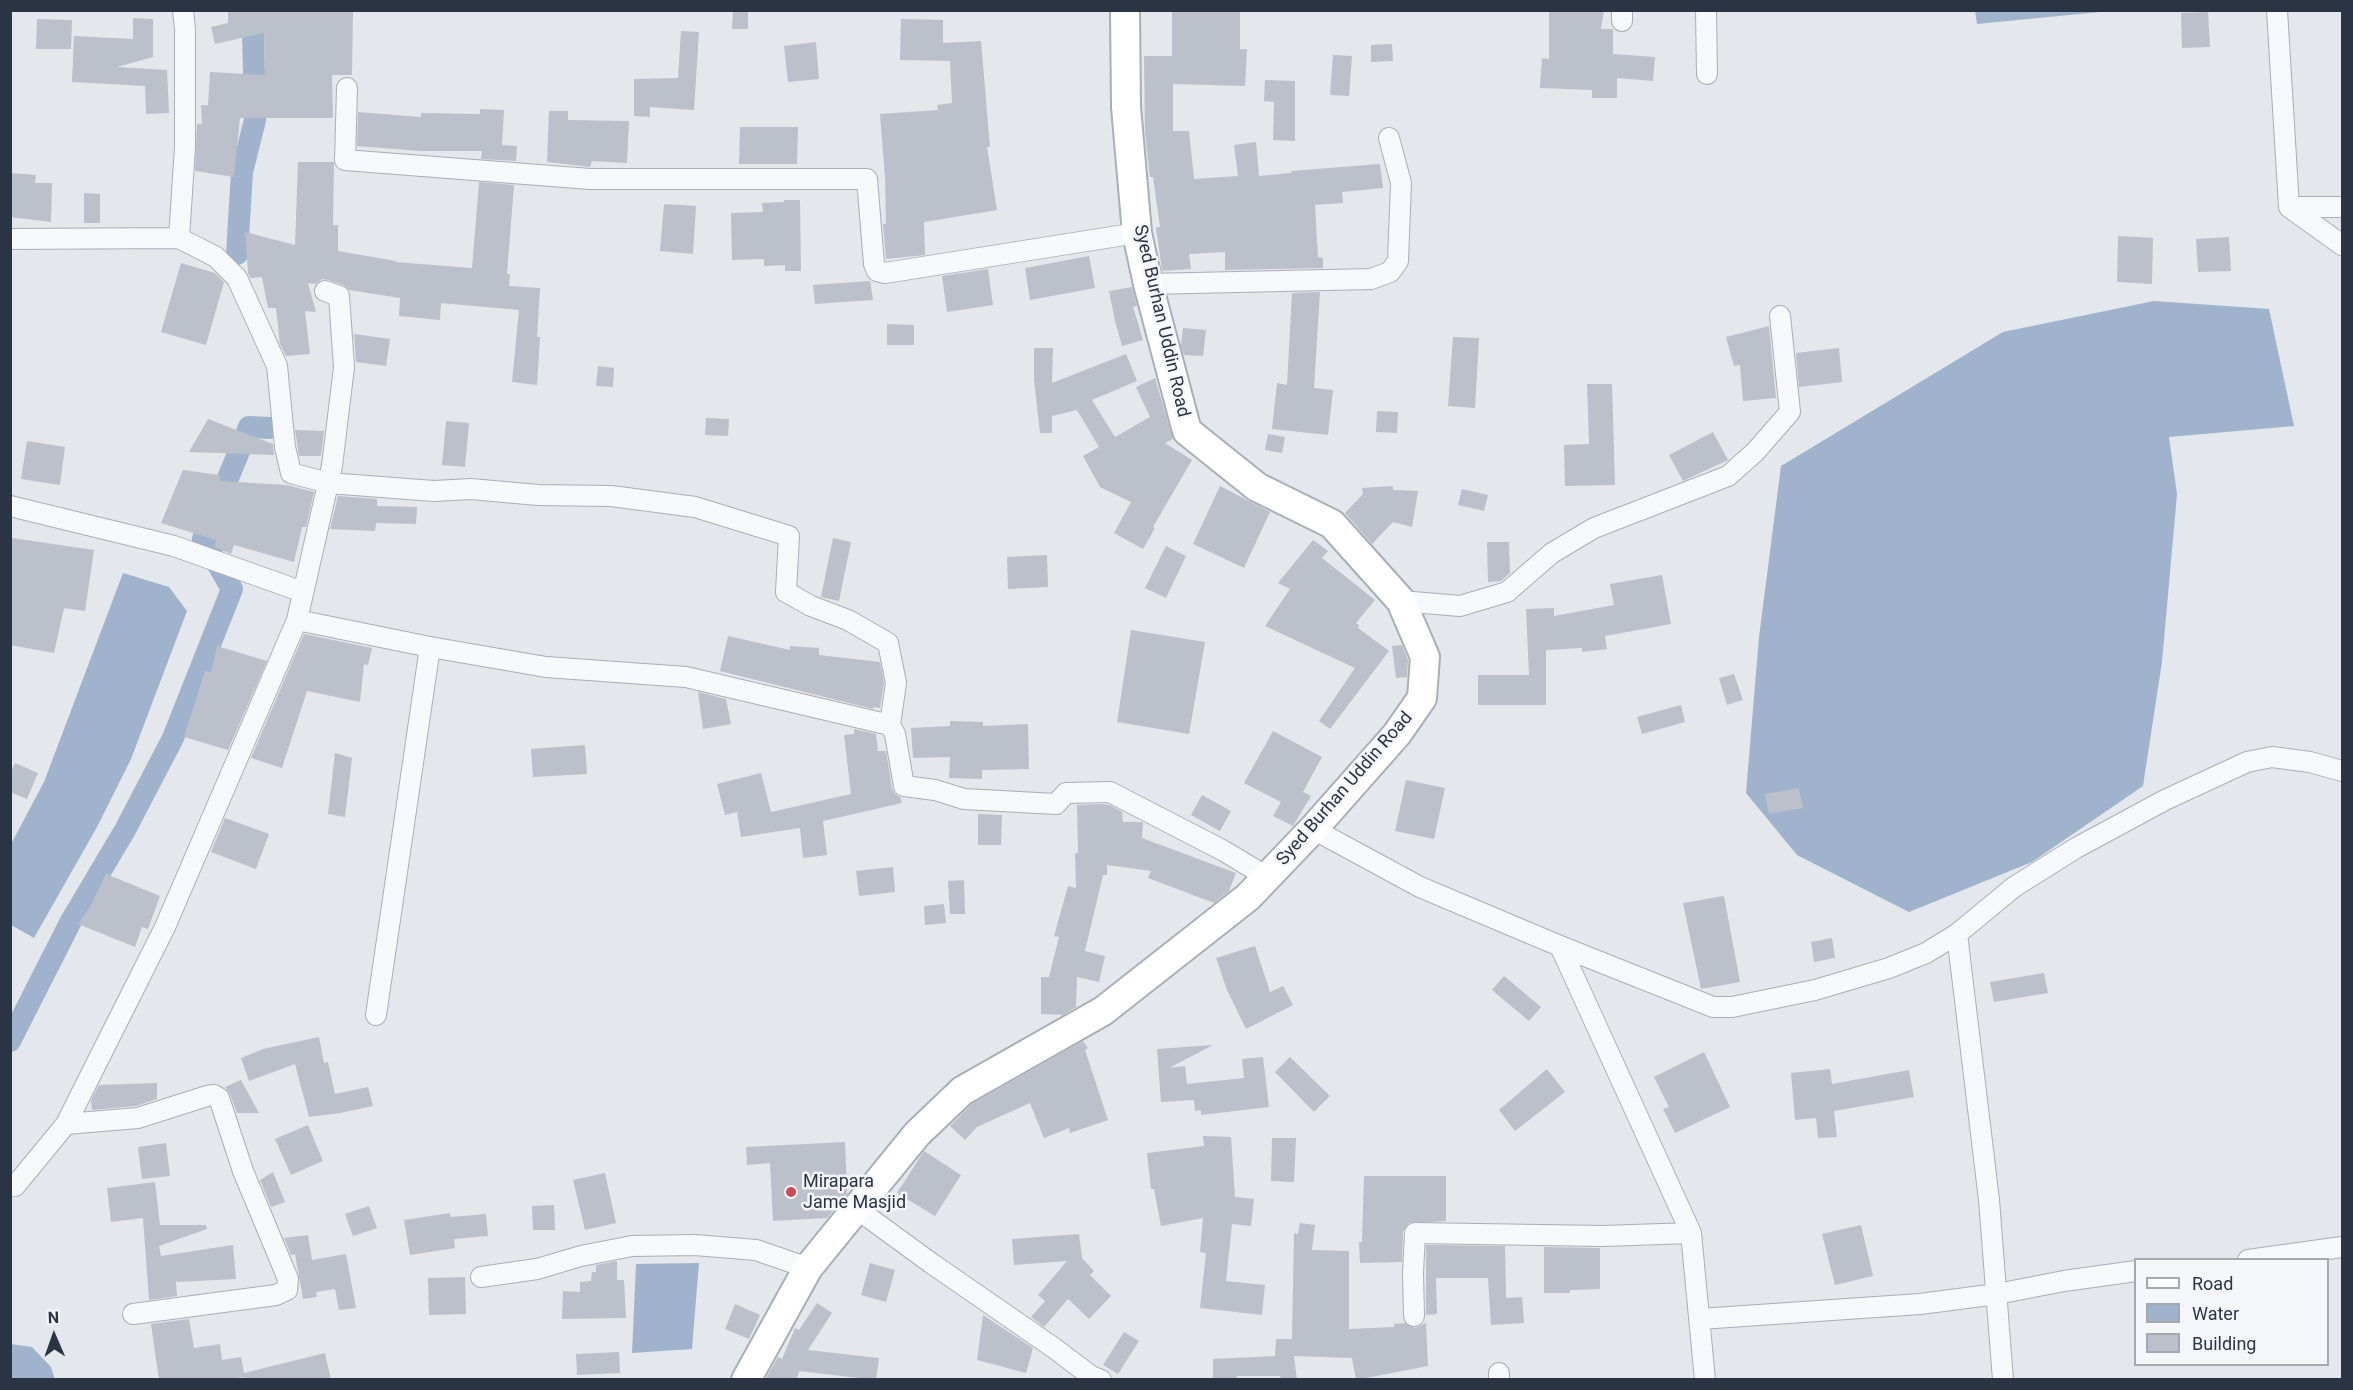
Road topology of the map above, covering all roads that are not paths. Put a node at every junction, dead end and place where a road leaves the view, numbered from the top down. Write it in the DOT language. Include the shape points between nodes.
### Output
graph roads {
  1 [pos="183,10"];
  2 [pos="1125,10"];
  3 [pos="1706,10"];
  4 [pos="2277,10"];
  5 [pos="1707,74"];
  6 [pos="347,88"];
  7 [pos="1389,138"];
  8 [pos="2289,207"];
  9 [pos="2343,207"];
  10 [pos="1137,233"];
  11 [pos="179,238"];
  12 [pos="10,239"];
  13 [pos="2343,245"];
  14 [pos="1148,284"];
  15 [pos="325,291"];
  16 [pos="1780,316"];
  17 [pos="328,483"];
  18 [pos="10,506"];
  19 [pos="303,592"];
  20 [pos="1401,601"];
  21 [pos="297,620"];
  22 [pos="430,647"];
  23 [pos="890,725"];
  24 [pos="2343,771"];
  25 [pos="1313,829"];
  26 [pos="1267,877"];
  27 [pos="1957,934"];
  28 [pos="1560,946"];
  29 [pos="376,1015"];
  30 [pos="66,1124"];
  31 [pos="10,1184"];
  32 [pos="857,1209"];
  33 [pos="1690,1233"];
  34 [pos="2343,1247"];
  35 [pos="2263,1258"];
  36 [pos="808,1268"];
  37 [pos="2134,1271"];
  38 [pos="481,1277"];
  39 [pos="1996,1294"];
  40 [pos="133,1314"];
  41 [pos="1414,1316"];
  42 [pos="1700,1319"];
  43 [pos="746,1380"];
  44 [pos="1101,1380"];
  45 [pos="1705,1380"];
  46 [pos="2003,1380"];
  1 -- 11 [label="street" via="184,147"];
  2 -- 10 [label="street, Syed Burhan Uddin Road" via="1125,107"];
  3 -- 5 [label="street"];
  4 -- 8 [label="street"];
  6 -- 10 [label="street" via="345,160 590,178 867,178 874,264 877,271 885,273"];
  7 -- 14 [label="street" via="1401,183 1398,261 1390,272 1371,279"];
  8 -- 9 [label="street"];
  8 -- 13 [label="street"];
  10 -- 14 [label="street, Syed Burhan Uddin Road"];
  11 -- 12 [label="street"];
  11 -- 17 [label="street" via="216,257 237,278 278,366 291,473"];
  14 -- 20 [label="street, Syed Burhan Uddin Road" via="1187,431 1257,487 1332,524"];
  15 -- 17 [label="street" via="339,296 344,367"];
  16 -- 20 [label="street" via="1790,412 1728,477 1594,528 1552,553 1507,592 1460,606"];
  17 -- 19 [label="street"];
  17 -- 23 [label="street" via="434,491 471,489 611,496 695,507 789,536 786,592 888,643 896,683"];
  18 -- 19 [label="street" via="174,546"];
  19 -- 21 [label="street"];
  20 -- 25 [label="street, Syed Burhan Uddin Road" via="1425,657 1422,698 1397,734"];
  21 -- 22 [label="street"];
  21 -- 30 [label="street" via="165,927"];
  22 -- 23 [label="street" via="546,667 686,677"];
  22 -- 29 [label="street"];
  23 -- 26 [label="street" via="904,786 964,799 1056,804 1066,793 1110,792"];
  24 -- 27 [label="street" via="2272,757 2247,762 2076,848 2014,887"];
  25 -- 26 [label="street, Syed Burhan Uddin Road"];
  25 -- 28 [label="street" via="1420,886"];
  26 -- 32 [label="street, Syed Burhan Uddin Road" via="1248,897 1103,1011 962,1091 917,1134"];
  27 -- 28 [label="street" via="1926,953 1889,968 1815,990 1732,1007 1713,1007"];
  27 -- 39 [label="street" via="1989,1200"];
  28 -- 33 [label="street"];
  30 -- 31 [label="street" via="15,1186"];
  30 -- 40 [label="street" via="138,1118 207,1096 219,1098 243,1171 288,1279 287,1290 276,1295"];
  32 -- 36 [label="street, Syed Burhan Uddin Road"];
  32 -- 44 [label="street"];
  33 -- 41 [label="street" via="1603,1236 1415,1233"];
  33 -- 42 [label="street"];
  34 -- 35 [label="street"];
  36 -- 38 [label="street" via="756,1250 695,1245 632,1246 537,1269"];
  36 -- 43 [label="street, Syed Burhan Uddin Road"];
  37 -- 39 [label="street"];
  39 -- 42 [label="street" via="1920,1304"];
  39 -- 46 [label="street"];
  42 -- 45 [label="street"];
}
